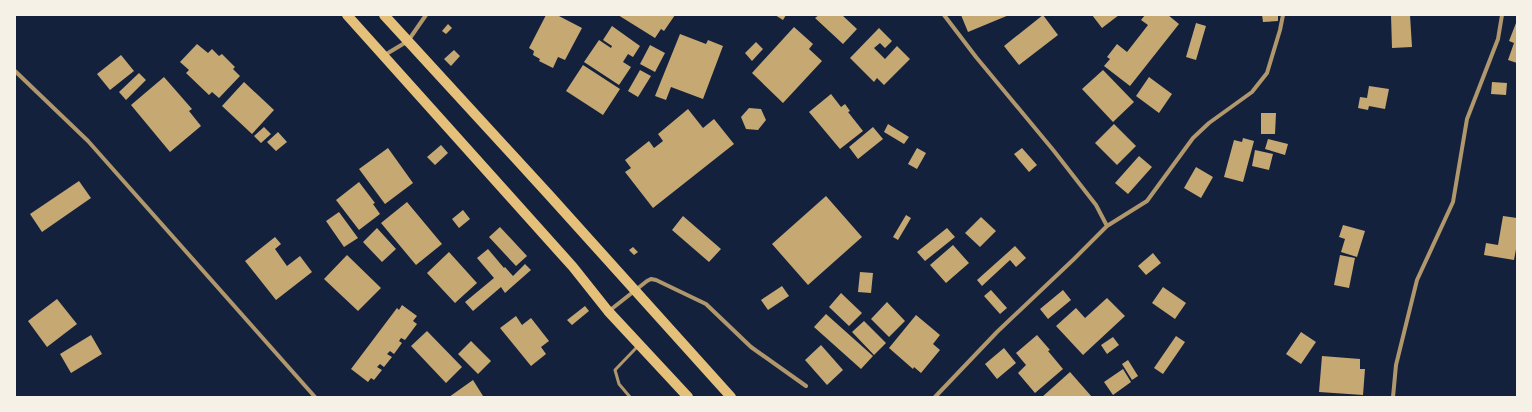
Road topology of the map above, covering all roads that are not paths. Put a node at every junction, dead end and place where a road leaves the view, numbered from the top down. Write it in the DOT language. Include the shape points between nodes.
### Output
graph roads {
  1 [pos="347,15"];
  2 [pos="384,15"];
  3 [pos="426,15"];
  4 [pos="944,15"];
  5 [pos="1283,15"];
  6 [pos="1502,15"];
  7 [pos="408,41"];
  8 [pos="382,56"];
  9 [pos="15,71"];
  10 [pos="1107,226"];
  11 [pos="634,290"];
  12 [pos="608,311"];
  13 [pos="639,345"];
  14 [pos="806,386"];
  15 [pos="315,397"];
  16 [pos="630,397"];
  17 [pos="688,397"];
  18 [pos="731,397"];
  19 [pos="935,397"];
  20 [pos="1393,397"];
  1 -- 8 [label="highway"];
  2 -- 7 [label="highway"];
  3 -- 7 [label="street"];
  4 -- 10 [label="street" via="1096,205"];
  5 -- 10 [label="street" via="1267,73 1252,92 1193,138 1147,201"];
  6 -- 20 [label="street" via="1498,39 1466,119 1453,202 1417,280 1396,365"];
  7 -- 8 [label="street"];
  7 -- 11 [label="highway"];
  8 -- 12 [label="highway" via="573,267"];
  9 -- 15 [label="street" via="88,142"];
  10 -- 19 [label="street" via="997,332"];
  11 -- 12 [label="street"];
  11 -- 14 [label="street" via="651,279 706,304 751,347"];
  11 -- 18 [label="highway"];
  12 -- 13 [label="highway"];
  13 -- 16 [label="lane" via="615,370 619,384"];
  13 -- 17 [label="highway"];
}
